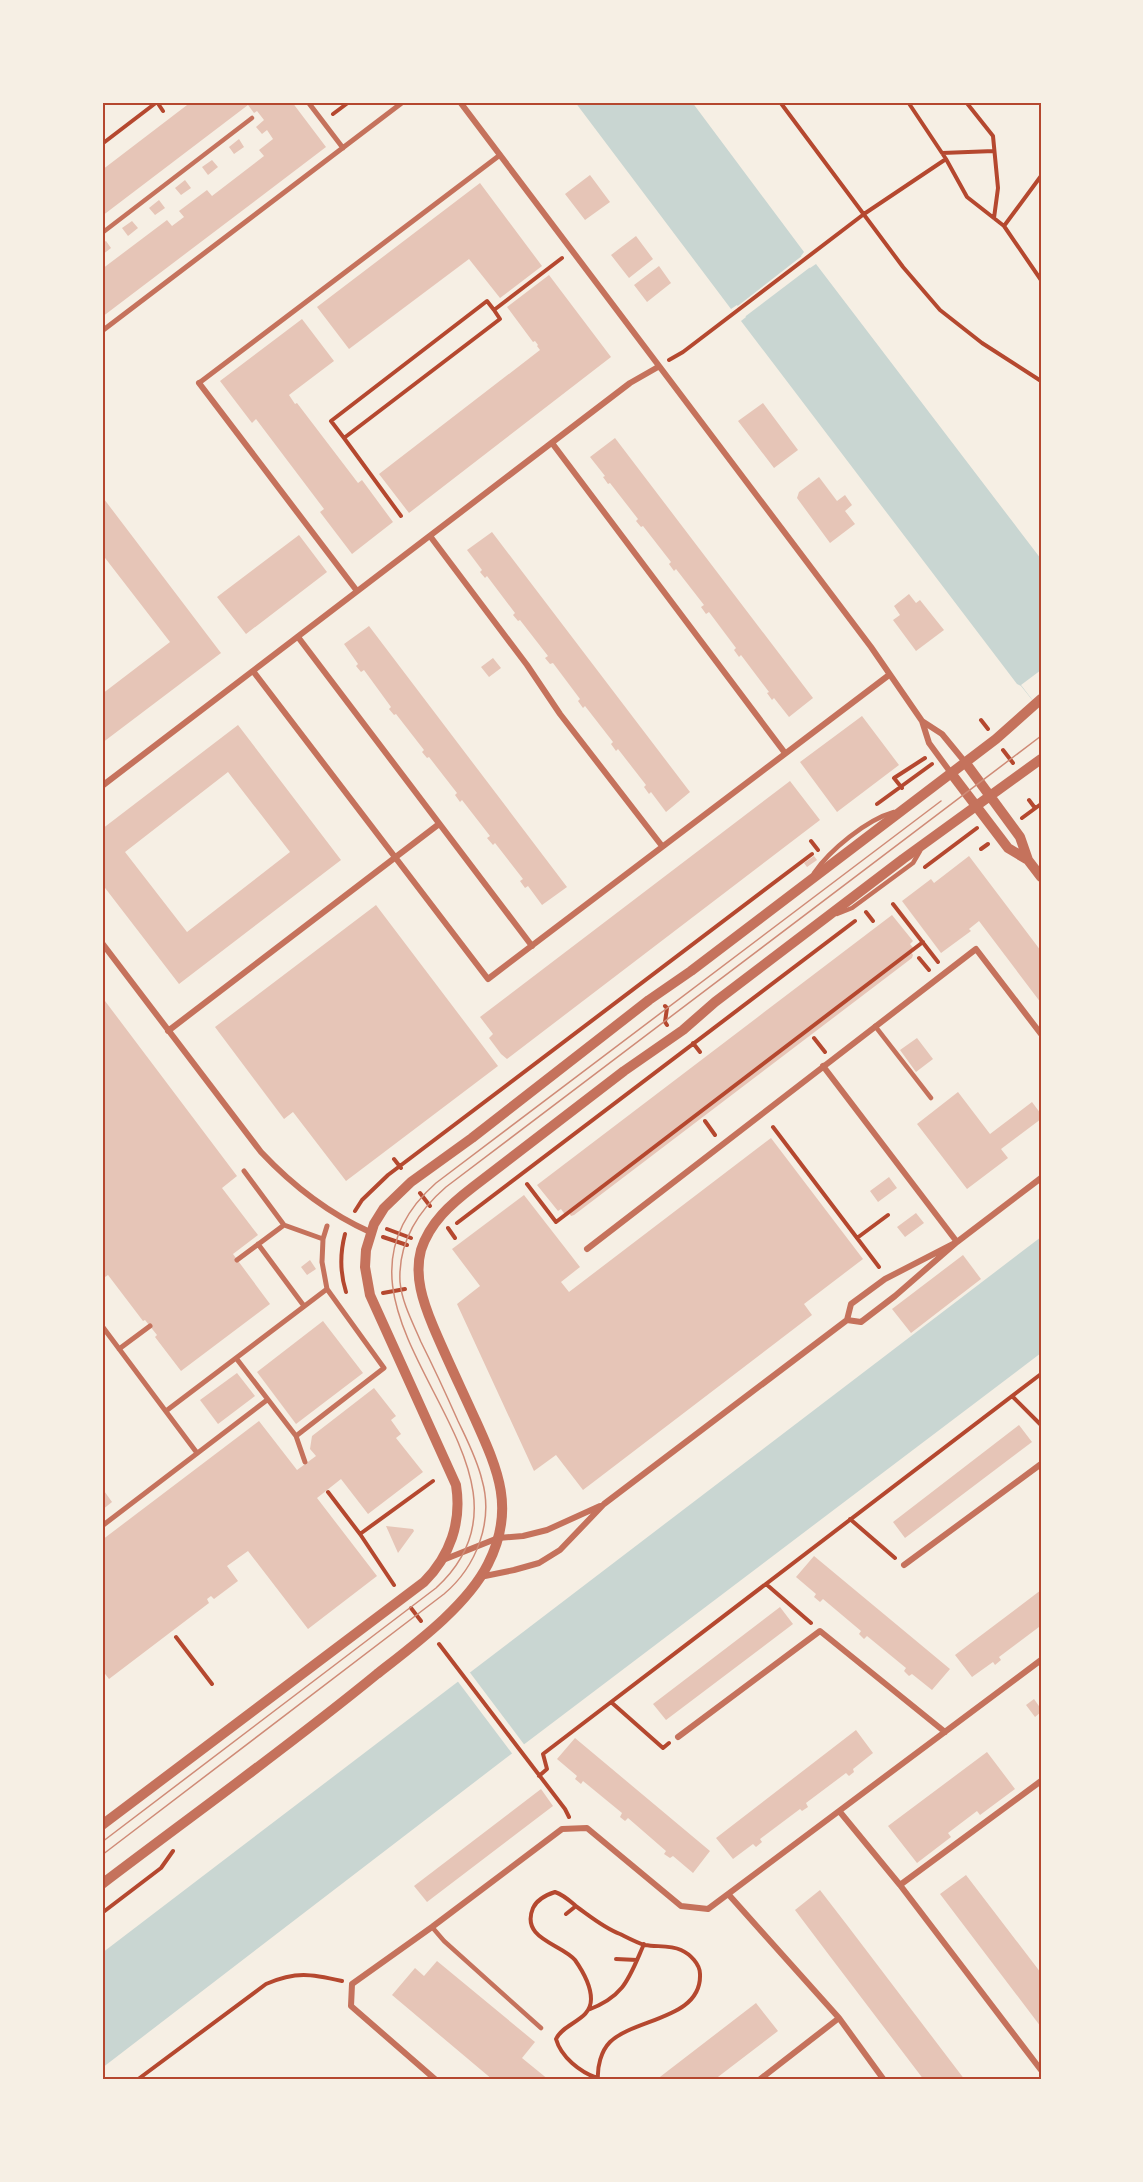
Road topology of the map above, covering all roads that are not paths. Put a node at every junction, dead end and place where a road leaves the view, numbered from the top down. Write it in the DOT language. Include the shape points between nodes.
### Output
graph roads {
  1 [pos="308,102"];
  2 [pos="403,102"];
  3 [pos="459,102"];
  4 [pos="252,118"];
  5 [pos="343,148"];
  6 [pos="500,155"];
  7 [pos="102,233"];
  8 [pos="102,331"];
  9 [pos="658,367"];
  10 [pos="199,383"];
  11 [pos="552,443"];
  12 [pos="430,536"];
  13 [pos="357,591"];
  14 [pos="298,637"];
  15 [pos="253,671"];
  16 [pos="889,675"];
  17 [pos="1037,702"];
  18 [pos="922,721"];
  19 [pos="785,753"];
  20 [pos="1041,759"];
  21 [pos="965,762"];
  22 [pos="951,773"];
  23 [pos="102,786"];
  24 [pos="989,796"];
  25 [pos="975,806"];
  26 [pos="440,824"];
  27 [pos="662,846"];
  28 [pos="395,858"];
  29 [pos="1028,860"];
  30 [pos="1041,877"];
  31 [pos="102,943"];
  32 [pos="532,946"];
  33 [pos="875,1026"];
  34 [pos="168,1031"];
  35 [pos="1041,1034"];
  36 [pos="823,1066"];
  37 [pos="932,1098"];
  38 [pos="244,1171"];
  39 [pos="1041,1178"];
  40 [pos="284,1225"];
  41 [pos="327,1226"];
  42 [pos="372,1228"];
  43 [pos="323,1239"];
  44 [pos="957,1242"];
  45 [pos="258,1244"];
  46 [pos="587,1248"];
  47 [pos="237,1260"];
  48 [pos="327,1289"];
  49 [pos="304,1306"];
  50 [pos="847,1320"];
  51 [pos="102,1326"];
  52 [pos="150,1326"];
  53 [pos="119,1349"];
  54 [pos="236,1358"];
  55 [pos="267,1400"];
  56 [pos="166,1411"];
  57 [pos="296,1436"];
  58 [pos="197,1453"];
  59 [pos="305,1462"];
  60 [pos="1041,1464"];
  61 [pos="603,1504"];
  62 [pos="102,1526"];
  63 [pos="498,1538"];
  64 [pos="442,1560"];
  65 [pos="904,1564"];
  66 [pos="480,1577"];
  67 [pos="1041,1660"];
  68 [pos="945,1732"];
  69 [pos="678,1737"];
  70 [pos="1041,1781"];
  71 [pos="840,1812"];
  72 [pos="102,1825"];
  73 [pos="102,1884"];
  74 [pos="900,1885"];
  75 [pos="729,1896"];
  76 [pos="432,1927"];
  77 [pos="839,2018"];
  78 [pos="541,2028"];
  79 [pos="1041,2070"];
  80 [pos="436,2080"];
  81 [pos="759,2080"];
  82 [pos="884,2080"];
  1 -- 5 [label="street"];
  2 -- 5 [label="street"];
  3 -- 6 [label="street"];
  4 -- 7 [label="lane"];
  5 -- 8 [label="street"];
  6 -- 9 [label="street"];
  6 -- 10 [label="street"];
  9 -- 11 [label="street" via="630,383"];
  9 -- 16 [label="street"];
  10 -- 13 [label="street"];
  11 -- 12 [label="street"];
  11 -- 19 [label="street"];
  12 -- 13 [label="street"];
  12 -- 27 [label="street"];
  13 -- 14 [label="street"];
  14 -- 15 [label="street"];
  14 -- 26 [label="street"];
  15 -- 23 [label="street"];
  15 -- 28 [label="street"];
  16 -- 18 [label="street"];
  16 -- 19 [label="street"];
  17 -- 21 [label="street"];
  18 -- 21 [label="street" via="942,734"];
  18 -- 22 [label="street" via="928,743"];
  19 -- 27 [label="street"];
  20 -- 24 [label="street"];
  21 -- 22 [label="street"];
  21 -- 24 [label="street"];
  22 -- 25 [label="street"];
  22 -- 42 [label="street" via="411,1182 384,1208"];
  24 -- 25 [label="street"];
  24 -- 29 [label="street" via="1020,837"];
  25 -- 29 [label="street" via="1008,848"];
  25 -- 63 [label="street" via="624,1071 439,1217 423,1247 420,1287 437,1335 495,1462 501,1484"];
  26 -- 28 [label="street"];
  26 -- 32 [label="street"];
  27 -- 32 [label="street"];
  28 -- 32 [label="street" via="488,979"];
  28 -- 34 [label="street"];
  29 -- 30 [label="street"];
  31 -- 34 [label="street"];
  33 -- 35 [label="street" via="976,949"];
  33 -- 36 [label="street"];
  33 -- 37 [label="lane"];
  34 -- 42 [label="street" via="277,1169 348,1223"];
  36 -- 44 [label="street"];
  36 -- 46 [label="street"];
  38 -- 40 [label="street"];
  39 -- 44 [label="street"];
  40 -- 43 [label="street"];
  40 -- 45 [label="street"];
  41 -- 43 [label="street"];
  42 -- 64 [label="street" via="365,1267 370,1295 456,1485 458,1514"];
  43 -- 48 [label="street"];
  44 -- 50 [label="street" via="861,1322"];
  44 -- 50 [label="street" via="885,1279 851,1304"];
  45 -- 47 [label="street"];
  45 -- 49 [label="street"];
  48 -- 49 [label="street"];
  48 -- 57 [label="street" via="384,1368"];
  49 -- 54 [label="street"];
  50 -- 61 [label="street"];
  51 -- 53 [label="street"];
  52 -- 53 [label="street"];
  53 -- 56 [label="street"];
  54 -- 55 [label="street"];
  54 -- 56 [label="street"];
  55 -- 57 [label="street"];
  55 -- 58 [label="street"];
  56 -- 58 [label="street"];
  57 -- 59 [label="street"];
  58 -- 62 [label="street"];
  60 -- 65 [label="street"];
  61 -- 63 [label="street" via="547,1530"];
  61 -- 66 [label="street" via="560,1550 538,1563"];
  63 -- 64 [label="street"];
  63 -- 66 [label="street"];
  64 -- 72 [label="street" via="423,1582"];
  66 -- 73 [label="street" via="429,1632 323,1718"];
  67 -- 68 [label="street"];
  68 -- 69 [label="street" via="820,1631"];
  68 -- 71 [label="street"];
  70 -- 74 [label="street"];
  71 -- 74 [label="street"];
  71 -- 75 [label="street"];
  74 -- 79 [label="street"];
  75 -- 76 [label="street" via="708,1909 681,1906 587,1828 562,1829"];
  75 -- 77 [label="street"];
  76 -- 78 [label="lane"];
  76 -- 80 [label="street" via="352,1984 351,2006"];
  77 -- 81 [label="street"];
  77 -- 82 [label="street"];
}
